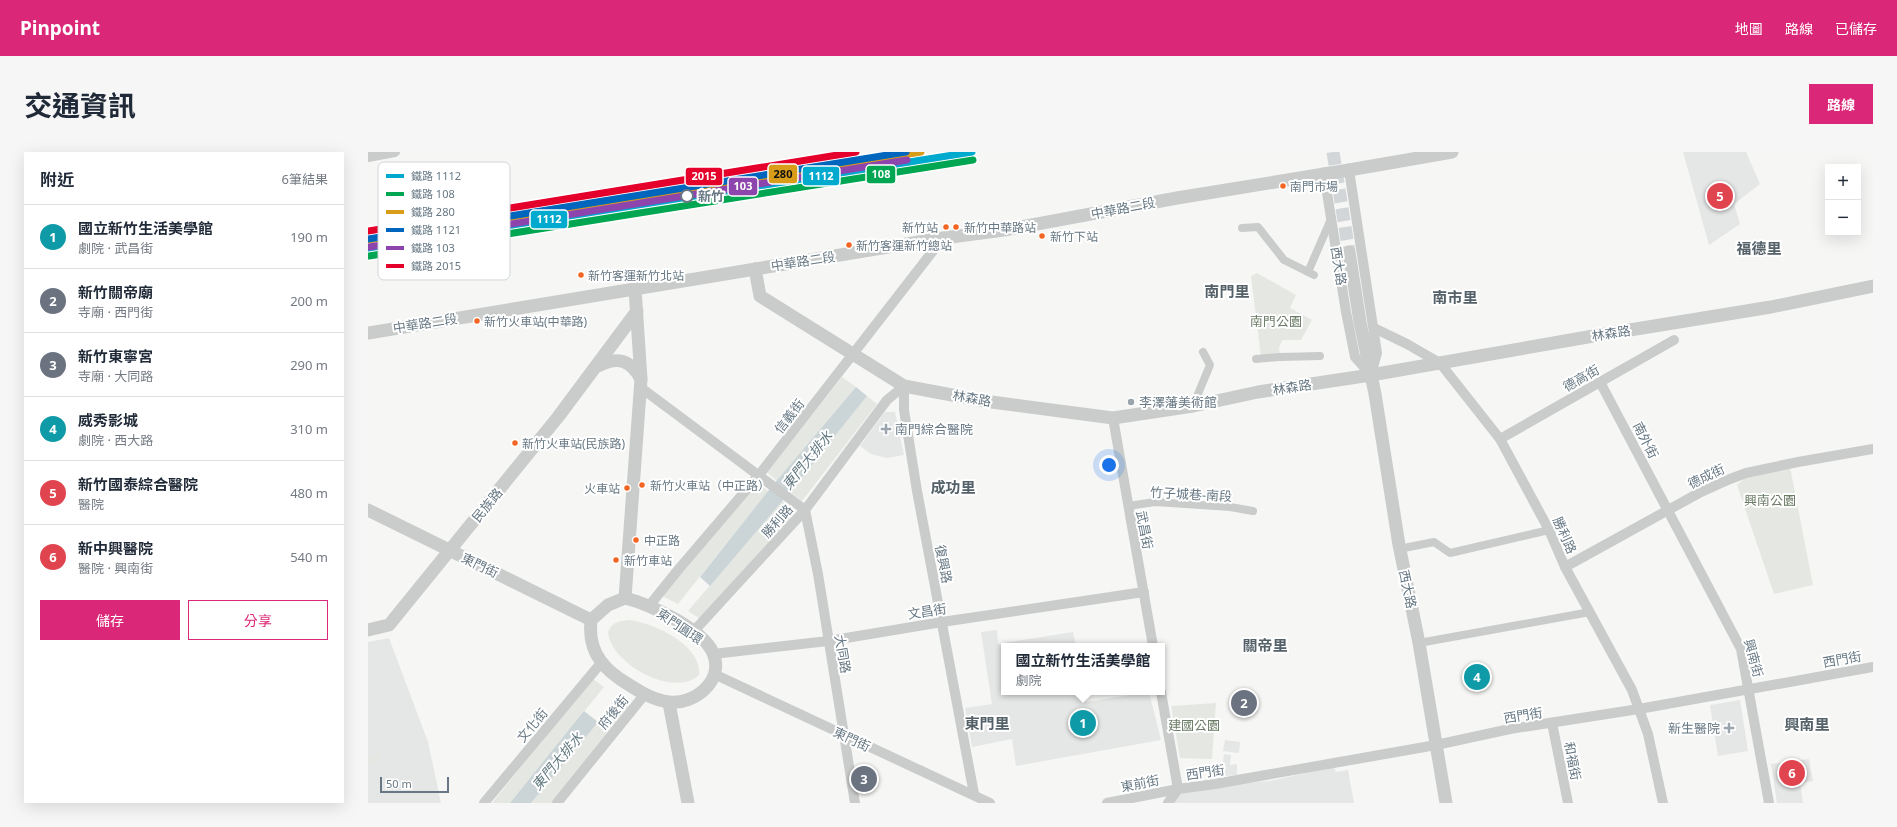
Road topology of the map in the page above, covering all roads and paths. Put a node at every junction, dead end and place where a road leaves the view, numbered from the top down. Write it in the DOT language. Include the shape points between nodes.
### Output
graph roads {
  1 [pos="395,152"];
  2 [pos="1452,152"];
  3 [pos="368,157"];
  4 [pos="1349,170"];
  5 [pos="1324,174"];
  6 [pos="1331,219"];
  7 [pos="1242,228"];
  8 [pos="943,238"];
  9 [pos="1349,252"];
  10 [pos="755,269"];
  11 [pos="1873,286"];
  12 [pos="635,289"];
  13 [pos="637,311"];
  14 [pos="1374,328"];
  15 [pos="368,333"];
  16 [pos="1674,340"];
  17 [pos="1202,352"];
  18 [pos="854,354"];
  19 [pos="1320,356"];
  20 [pos="1256,359"];
  21 [pos="1440,363"];
  22 [pos="597,367"];
  23 [pos="1371,375"];
  24 [pos="1600,382"];
  25 [pos="641,383"];
  26 [pos="904,386"];
  27 [pos="1192,406"];
  28 [pos="1114,418"];
  29 [pos="1500,439"];
  30 [pos="1873,449"];
  31 [pos="760,475"];
  32 [pos="1128,506"];
  33 [pos="368,510"];
  34 [pos="805,510"];
  35 [pos="1253,511"];
  36 [pos="1667,511"];
  37 [pos="1549,530"];
  38 [pos="1400,549"];
  39 [pos="451,551"];
  40 [pos="1565,567"];
  41 [pos="1144,592"];
  42 [pos="625,598"];
  43 [pos="649,606"];
  44 [pos="1590,612"];
  45 [pos="591,620"];
  46 [pos="942,622"];
  47 [pos="368,630"];
  48 [pos="693,632"];
  49 [pos="828,641"];
  50 [pos="1152,643"];
  51 [pos="1419,643"];
  52 [pos="713,654"];
  53 [pos="601,663"];
  54 [pos="1873,667"];
  55 [pos="714,674"];
  56 [pos="1748,689"];
  57 [pos="645,694"];
  58 [pos="1162,695"];
  59 [pos="669,703"];
  60 [pos="1639,709"];
  61 [pos="1552,723"];
  62 [pos="844,736"];
  63 [pos="1436,745"];
  64 [pos="1178,789"];
  65 [pos="974,794"];
  66 [pos="484,803"];
  67 [pos="557,803"];
  68 [pos="688,803"];
  69 [pos="855,803"];
  70 [pos="990,803"];
  71 [pos="1107,803"];
  72 [pos="1168,803"];
  73 [pos="1446,803"];
  74 [pos="1568,803"];
  75 [pos="1663,803"];
  76 [pos="1769,803"];
  1 -- 3 [label="street"];
  2 -- 4 [label="street, 中華路二段"];
  4 -- 5 [label="street, 中華路二段, bridge"];
  4 -- 14 [label="street, 西大路"];
  5 -- 6 [label="street, 西大路"];
  5 -- 8 [label="street, 中華路二段" via="1004,230"];
  6 -- 7 [label="street" via="1311,274 1284,260 1258,227"];
  6 -- 23 [label="street, 西大路" via="1355,357"];
  8 -- 10 [label="street, 中華路二段"];
  8 -- 18 [label="street, 信義街"];
  9 -- 23 [label="street, 西大路"];
  10 -- 12 [label="street, 中華路二段"];
  10 -- 18 [label="street, 林森路" via="760,296"];
  11 -- 21 [label="street, 林森路" via="1771,307 1599,334"];
  12 -- 13 [label="street"];
  12 -- 15 [label="street, 中華路二段"];
  13 -- 22 [label="street, 民族路"];
  13 -- 25 [label="street"];
  14 -- 21 [label="street, 勝利路"];
  14 -- 23 [label="street, 西大路" via="1378,353"];
  16 -- 24 [label="street, 德高街"];
  17 -- 27 [label="street" via="1210,365"];
  18 -- 26 [label="street, 林森路"];
  18 -- 31 [label="street, 信義街"];
  19 -- 20 [label="street"];
  21 -- 23 [label="street, 林森路"];
  21 -- 29 [label="street, 勝利路"];
  22 -- 25 [label="street" via="609,360 624,362 635,368"];
  22 -- 39 [label="street, 民族路"];
  23 -- 27 [label="street, 林森路" via="1258,392"];
  23 -- 38 [label="street, 西大路"];
  24 -- 29 [label="street, 德高街"];
  24 -- 36 [label="street, 南外街"];
  25 -- 31 [label="street"];
  25 -- 42 [label="street"];
  26 -- 28 [label="street, 林森路" via="984,401"];
  26 -- 34 [label="street, 勝利路" via="887,400"];
  26 -- 46 [label="street, 復興路" via="904,410"];
  27 -- 28 [label="street, 林森路"];
  28 -- 32 [label="street, 武昌街"];
  29 -- 37 [label="street, 勝利路"];
  30 -- 36 [label="street, 德成街" via="1746,473 1705,490"];
  31 -- 34 [label="street"];
  31 -- 43 [label="street, 信義街"];
  32 -- 35 [label="street, 竹子城巷-南段" via="1155,502"];
  32 -- 41 [label="street, 武昌街"];
  33 -- 39 [label="street, 東門街"];
  34 -- 48 [label="street, 勝利路"];
  34 -- 49 [label="street, 大同路"];
  36 -- 40 [label="street, 德成街"];
  36 -- 56 [label="street, 興南街" via="1741,648"];
  37 -- 38 [label="street" via="1450,553 1434,542"];
  37 -- 40 [label="street, 勝利路"];
  38 -- 51 [label="street, 西大路"];
  39 -- 45 [label="street, 東門街"];
  39 -- 47 [label="street, 民族路" via="389,625"];
  40 -- 44 [label="street, 勝利路"];
  41 -- 46 [label="street, 文昌街"];
  41 -- 50 [label="street, 武昌街"];
  42 -- 43 [label="street, 東門圓環"];
  42 -- 45 [label="street" via="608,605"];
  43 -- 48 [label="street, 東門圓環"];
  44 -- 51 [label="street"];
  44 -- 60 [label="street, 勝利路" via="1632,690"];
  45 -- 53 [label="street" via="591,642"];
  46 -- 49 [label="street, 文昌街"];
  46 -- 65 [label="street, 復興路"];
  48 -- 52 [label="street, 東門圓環" via="706,643"];
  49 -- 52 [label="street, 文昌街"];
  49 -- 62 [label="street, 大同路"];
  51 -- 63 [label="street, 西大路"];
  52 -- 55 [label="street, 東門圓環"];
  53 -- 57 [label="street"];
  53 -- 66 [label="street, 文化街"];
  54 -- 56 [label="street, 西門街"];
  55 -- 59 [label="street" via="702,693 693,699"];
  55 -- 62 [label="street, 東門街"];
  56 -- 60 [label="street, 西門街"];
  56 -- 76 [label="street, 興南街"];
  57 -- 59 [label="street"];
  57 -- 67 [label="street, 府後街"];
  58 -- 64 [label="street"];
  59 -- 68 [label="street"];
  60 -- 61 [label="street, 西門街"];
  60 -- 75 [label="street, 勝利路" via="1648,734"];
  61 -- 63 [label="street, 西門街"];
  61 -- 74 [label="street, 和福街"];
  62 -- 65 [label="street, 東門街"];
  62 -- 69 [label="street, 大同路"];
  63 -- 64 [label="street, 西門街"];
  63 -- 73 [label="street, 西大路"];
  64 -- 71 [label="street, 東前街"];
  64 -- 72 [label="street"];
  65 -- 70 [label="street, 東門街"];
}
